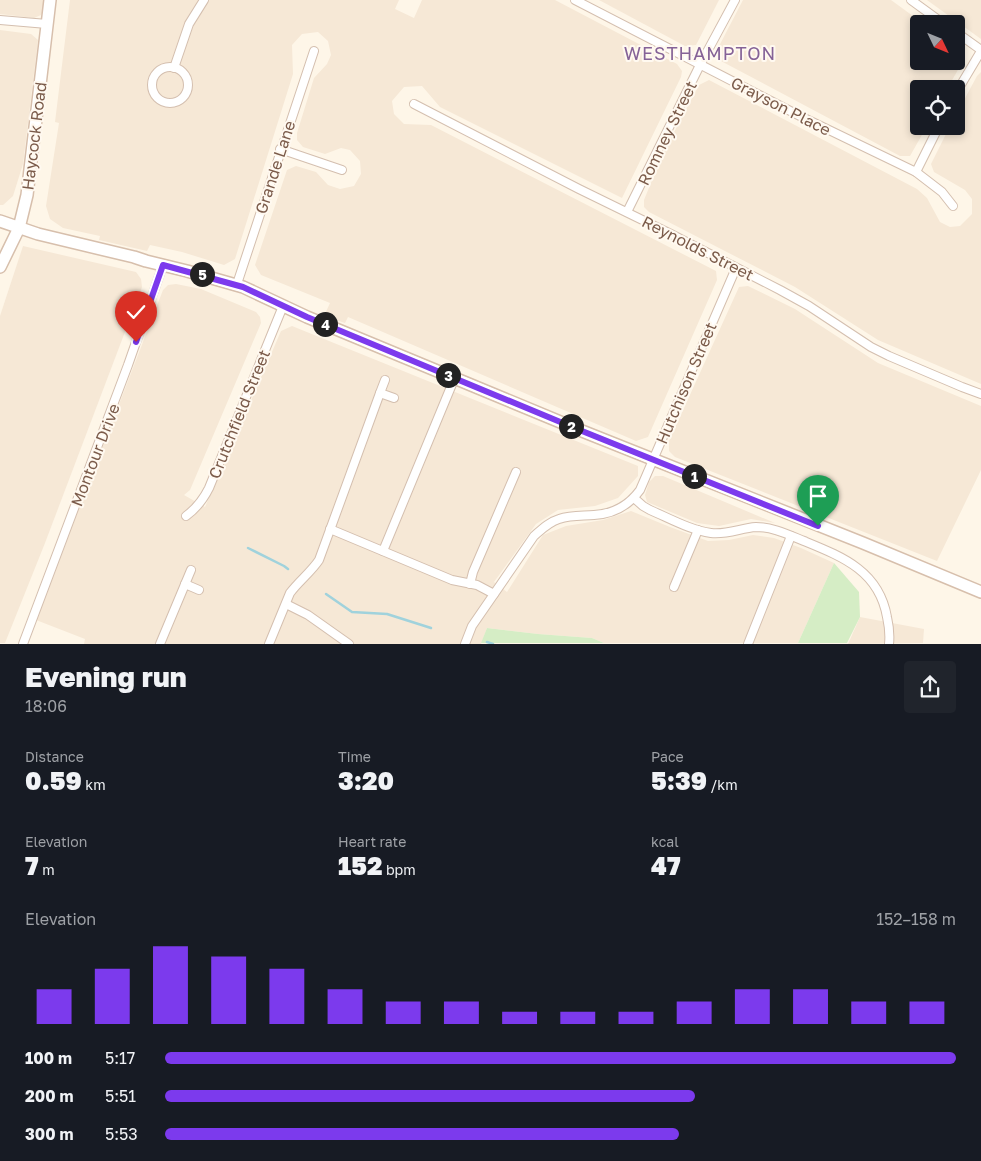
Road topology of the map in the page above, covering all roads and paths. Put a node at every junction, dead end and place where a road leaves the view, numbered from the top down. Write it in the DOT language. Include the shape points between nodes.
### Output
graph roads {
  1 [pos="50,0"];
  2 [pos="204,0"];
  3 [pos="575,0"];
  4 [pos="734,0"];
  5 [pos="911,0"];
  6 [pos="932,15"];
  7 [pos="0,20"];
  8 [pos="47,24"];
  9 [pos="965,38"];
  10 [pos="981,50"];
  11 [pos="314,51"];
  12 [pos="700,65"];
  13 [pos="174,68"];
  14 [pos="964,80"];
  15 [pos="414,104"];
  16 [pos="934,135"];
  17 [pos="280,149"];
  18 [pos="342,170"];
  19 [pos="916,172"];
  20 [pos="953,206"];
  21 [pos="627,212"];
  22 [pos="0,221"];
  23 [pos="19,228"];
  24 [pos="163,265"];
  25 [pos="0,267"];
  26 [pos="736,268"];
  27 [pos="237,284"];
  28 [pos="283,306"];
  29 [pos="455,377"];
  30 [pos="385,380"];
  31 [pos="380,392"];
  32 [pos="981,394"];
  33 [pos="394,398"];
  34 [pos="653,460"];
  35 [pos="516,472"];
  36 [pos="634,498"];
  37 [pos="186,516"];
  38 [pos="330,529"];
  39 [pos="698,530"];
  40 [pos="791,536"];
  41 [pos="383,551"];
  42 [pos="191,570"];
  43 [pos="185,584"];
  44 [pos="470,584"];
  45 [pos="674,587"];
  46 [pos="199,590"];
  47 [pos="981,592"];
  48 [pos="494,594"];
  49 [pos="286,604"];
  50 [pos="23,644"];
  51 [pos="160,644"];
  52 [pos="269,644"];
  53 [pos="349,644"];
  54 [pos="465,644"];
  55 [pos="748,644"];
  56 [pos="890,644"];
  1 -- 8 [label="main road, Haycock Road"];
  2 -- 13 [label="street" via="189,24"];
  3 -- 12 [label="street, Grayson Place"];
  4 -- 12 [label="street, Romney Street"];
  5 -- 6 [label="street"];
  7 -- 8 [label="street"];
  8 -- 23 [label="main road, Haycock Road" via="31,167"];
  9 -- 10 [label="street"];
  10 -- 14 [label="street"];
  11 -- 17 [label="street, Grande Lane"];
  12 -- 19 [label="street, Grayson Place"];
  12 -- 21 [label="street, Romney Street"];
  13 -- 13 [label="street" via="162,69 152,84 158,100 170,104 180,101 188,84 183,73"];
  15 -- 21 [label="street, Reynolds Street"];
  16 -- 19 [label="street"];
  17 -- 18 [label="street"];
  17 -- 27 [label="street, Grande Lane"];
  19 -- 20 [label="street, Grayson Place" via="942,192"];
  21 -- 26 [label="street, Reynolds Street"];
  22 -- 23 [label="main road"];
  23 -- 24 [label="main road"];
  23 -- 25 [label="main road, Haycock Road"];
  24 -- 27 [label="main road"];
  24 -- 50 [label="street, Montour Drive"];
  26 -- 32 [label="street, Reynolds Street" via="809,306 871,347"];
  26 -- 34 [label="street, Hutchison Street"];
  27 -- 28 [label="main road"];
  28 -- 29 [label="main road"];
  28 -- 37 [label="street, Crutchfield Street" via="208,488 195,510"];
  29 -- 34 [label="main road"];
  29 -- 41 [label="street"];
  30 -- 31 [label="street"];
  31 -- 33 [label="street"];
  31 -- 38 [label="street"];
  34 -- 36 [label="street, Hutchison Street"];
  34 -- 47 [label="main road"];
  35 -- 44 [label="street"];
  36 -- 39 [label="street" via="650,510"];
  36 -- 48 [label="street, Hutchison Street" via="613,511 560,518 542,528"];
  38 -- 41 [label="street"];
  38 -- 49 [label="street" via="315,566 295,586"];
  39 -- 40 [label="street" via="720,534 756,527"];
  39 -- 45 [label="street"];
  40 -- 55 [label="street"];
  40 -- 56 [label="street" via="844,559 875,585 886,611"];
  41 -- 44 [label="street" via="452,580"];
  42 -- 43 [label="street"];
  43 -- 46 [label="street"];
  43 -- 51 [label="street"];
  44 -- 48 [label="street"];
  48 -- 54 [label="street, Hutchison Street" via="472,626"];
  49 -- 52 [label="street"];
  49 -- 53 [label="street" via="308,615"];
}
